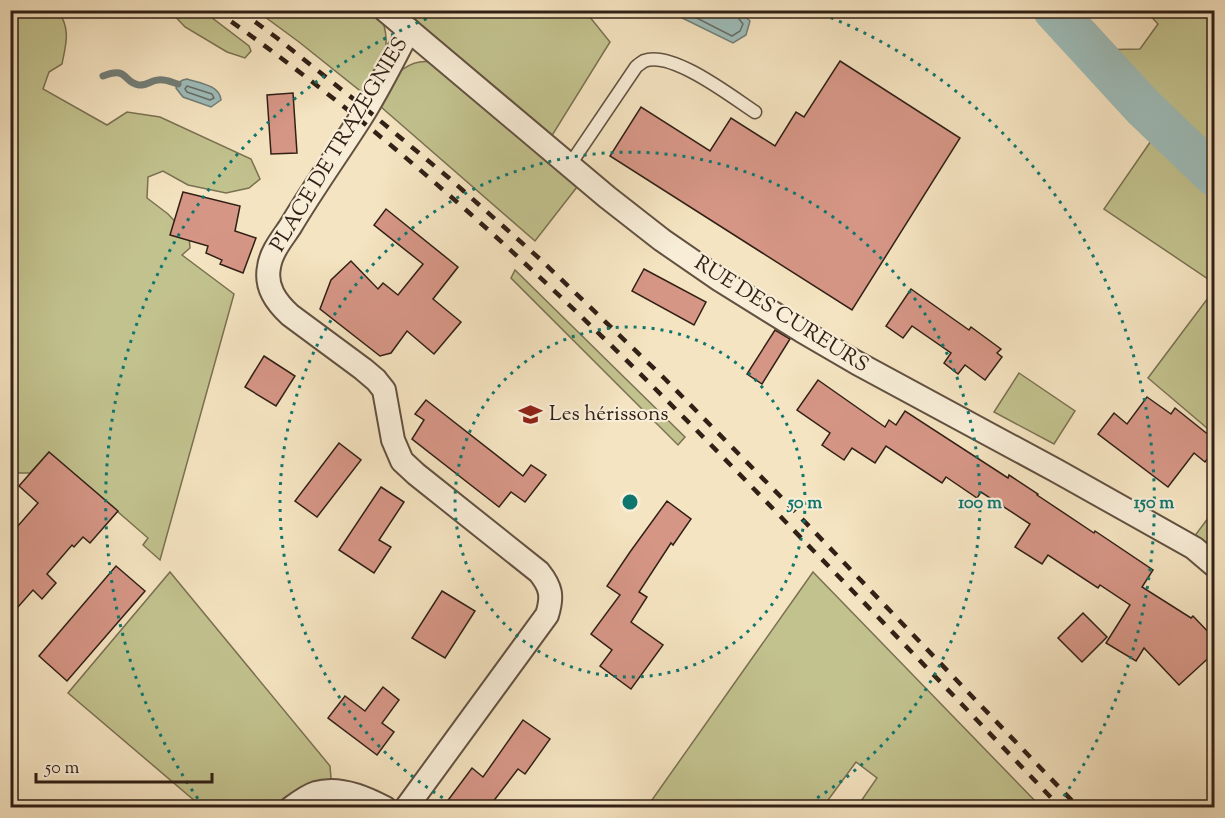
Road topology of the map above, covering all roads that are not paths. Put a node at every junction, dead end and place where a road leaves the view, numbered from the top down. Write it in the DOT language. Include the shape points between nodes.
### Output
graph roads {
  1 [pos="385,10"];
  2 [pos="409,30"];
  3 [pos="755,112"];
  4 [pos="569,165"];
  5 [pos="1215,565"];
  6 [pos="291,807"];
  7 [pos="385,807"];
  8 [pos="406,807"];
  1 -- 2 [label="street, RUE DES CUREURS"];
  2 -- 4 [label="street, RUE DES CUREURS"];
  2 -- 8 [label="street, PLACE DE TRAZEGNIES" via="366,109 272,255 268,281 279,306 363,369 384,390 393,440 402,461 538,572 547,581 550,603 547,615"];
  3 -- 4 [label="lane" via="692,71 660,61 645,61 636,67"];
  4 -- 5 [label="street, RUE DES CUREURS" via="662,240 802,331 1188,544"];
  6 -- 7 [label="street" via="316,793 332,790 368,798"];
}
